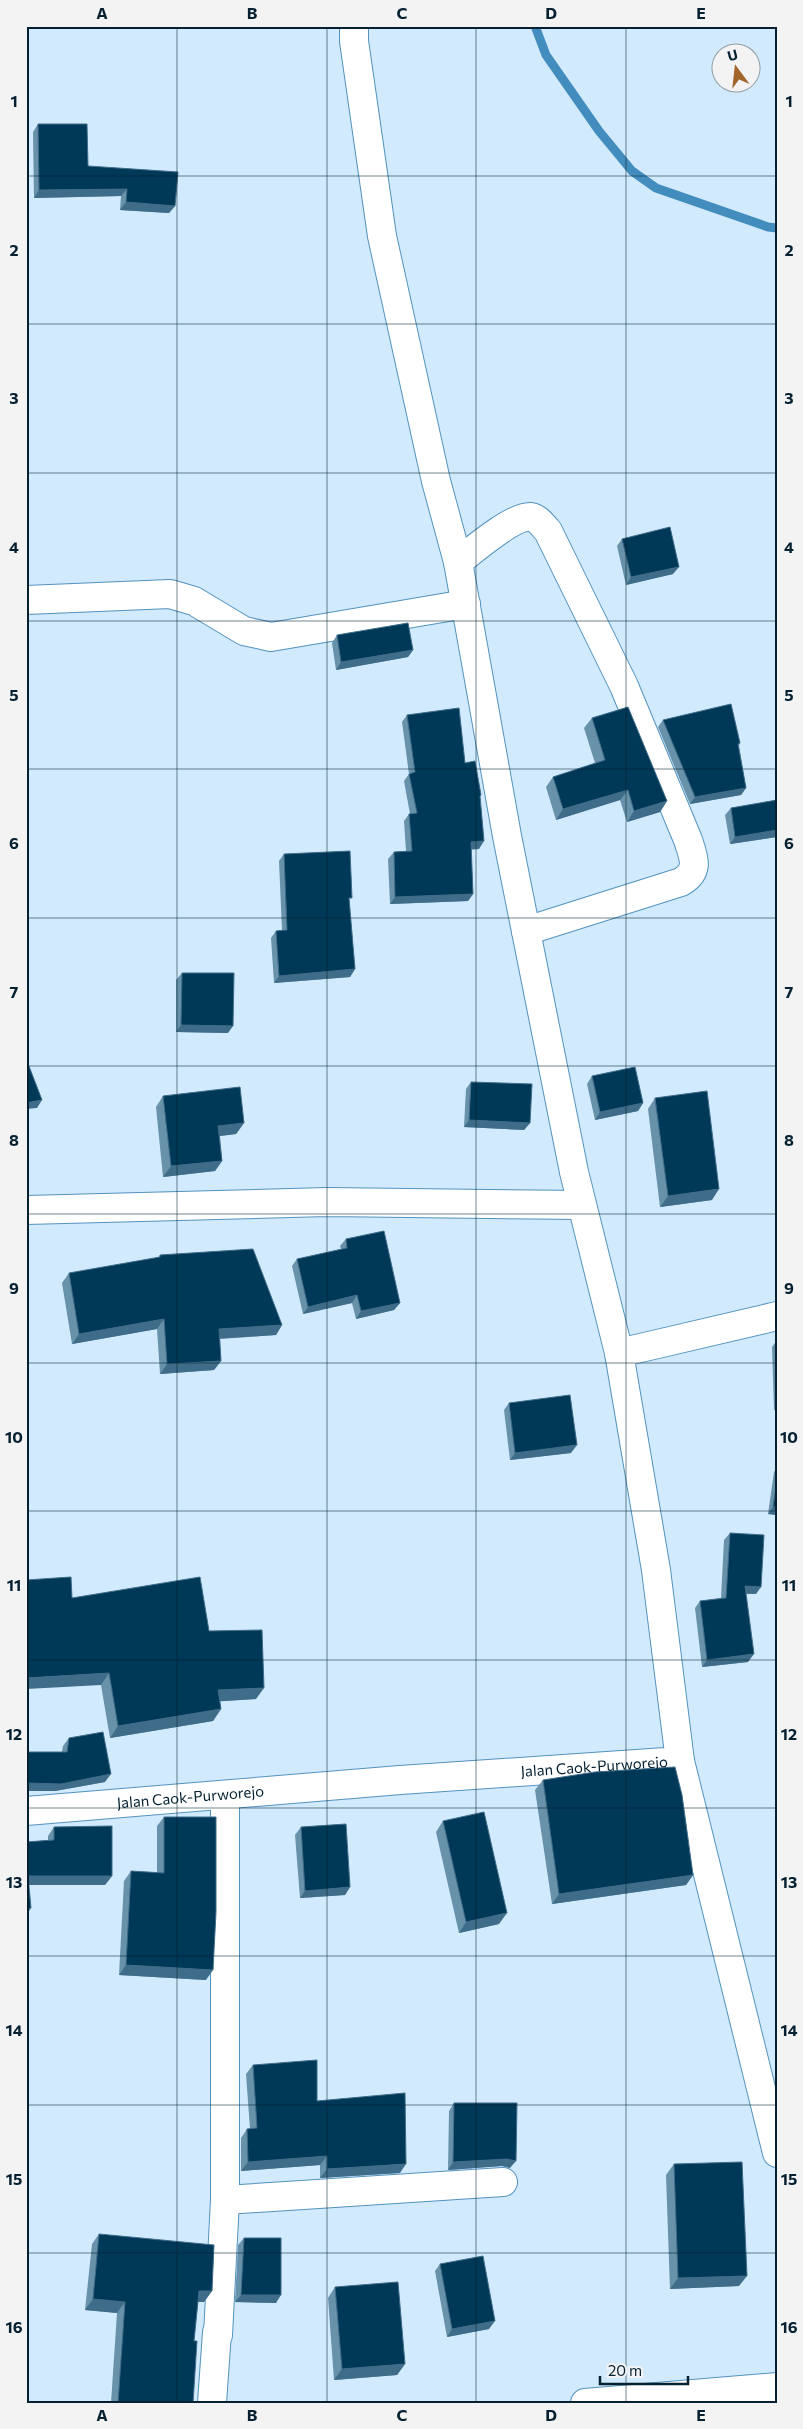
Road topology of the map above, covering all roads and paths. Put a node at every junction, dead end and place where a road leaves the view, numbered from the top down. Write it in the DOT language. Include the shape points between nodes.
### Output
graph roads {
  1 [pos="354,26"];
  2 [pos="458,562"];
  3 [pos="26,600"];
  4 [pos="466,604"];
  5 [pos="526,931"];
  6 [pos="581,1205"];
  7 [pos="26,1210"];
  8 [pos="777,1316"];
  9 [pos="619,1353"];
  10 [pos="680,1761"];
  11 [pos="225,1796"];
  12 [pos="26,1811"];
  13 [pos="777,2153"];
  14 [pos="503,2182"];
  15 [pos="225,2200"];
  16 [pos="777,2386"];
  17 [pos="212,2403"];
  18 [pos="585,2403"];
  1 -- 2 [label="street, Jalan Caok-Purworejo" via="382,236 436,481"];
  2 -- 4 [label="street, Jalan Caok-Purworejo"];
  2 -- 5 [label="street" via="516,520 537,519 548,532 624,686 695,861 689,878 681,882"];
  3 -- 4 [label="street" via="170,594 194,601 244,630 271,637"];
  4 -- 5 [label="street, Jalan Caok-Purworejo"];
  5 -- 6 [label="street, Jalan Caok-Purworejo"];
  6 -- 7 [label="street" via="327,1202"];
  6 -- 9 [label="street, Jalan Caok-Purworejo"];
  8 -- 9 [label="street"];
  9 -- 10 [label="street, Jalan Caok-Purworejo" via="656,1570"];
  10 -- 11 [label="street, Jalan Caok-Purworejo" via="400,1780"];
  10 -- 13 [label="street"];
  11 -- 12 [label="street, Jalan Caok-Purworejo"];
  11 -- 15 [label="street"];
  14 -- 15 [label="street"];
  15 -- 17 [label="street"];
  16 -- 18 [label="street"];
}
